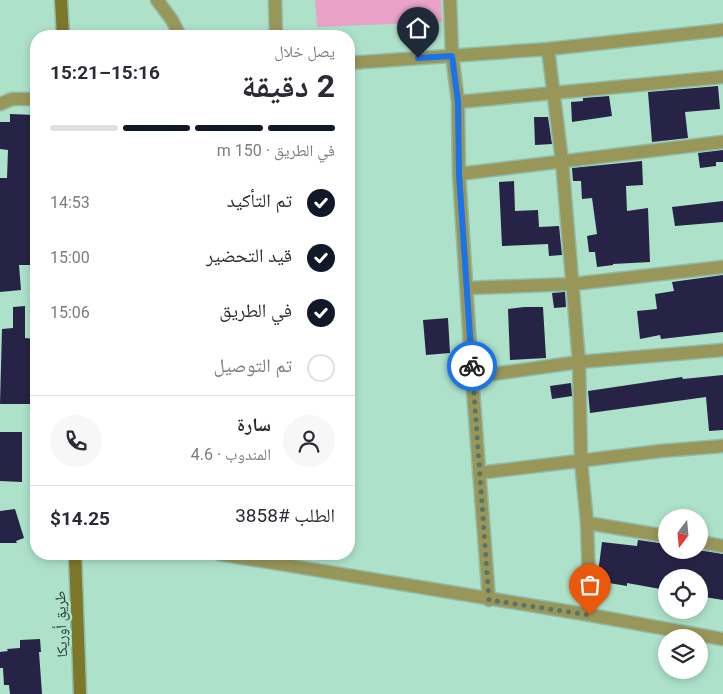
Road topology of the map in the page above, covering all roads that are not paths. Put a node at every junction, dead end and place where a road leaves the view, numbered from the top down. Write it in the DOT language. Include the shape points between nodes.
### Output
graph roads {
  1 [pos="61,0"];
  2 [pos="157,0"];
  3 [pos="275,0"];
  4 [pos="450,0"];
  5 [pos="62,30"];
  6 [pos="177,30"];
  7 [pos="276,30"];
  8 [pos="723,30"];
  9 [pos="548,50"];
  10 [pos="452,56"];
  11 [pos="355,63"];
  12 [pos="723,77"];
  13 [pos="554,93"];
  14 [pos="30,99"];
  15 [pos="458,102"];
  16 [pos="0,104"];
  17 [pos="723,142"];
  18 [pos="562,161"];
  19 [pos="459,174"];
  20 [pos="723,267"];
  21 [pos="573,284"];
  22 [pos="467,288"];
  23 [pos="723,350"];
  24 [pos="579,362"];
  25 [pos="472,377"];
  26 [pos="723,446"];
  27 [pos="581,461"];
  28 [pos="479,473"];
  29 [pos="587,523"];
  30 [pos="658,535"];
  31 [pos="708,544"];
  32 [pos="723,546"];
  33 [pos="75,560"];
  34 [pos="292,560"];
  35 [pos="489,600"];
  36 [pos="590,615"];
  37 [pos="723,639"];
  38 [pos="80,694"];
  1 -- 5 [label="street"];
  2 -- 6 [label="street"];
  3 -- 7 [label="street"];
  4 -- 10 [label="street"];
  8 -- 9 [label="street"];
  9 -- 10 [label="street"];
  9 -- 13 [label="street"];
  10 -- 11 [label="street"];
  10 -- 15 [label="street"];
  12 -- 13 [label="street"];
  13 -- 15 [label="street"];
  13 -- 18 [label="street"];
  14 -- 16 [label="street" via="12,99"];
  15 -- 19 [label="street"];
  17 -- 18 [label="street"];
  18 -- 19 [label="street"];
  18 -- 21 [label="street"];
  19 -- 22 [label="street"];
  20 -- 21 [label="street"];
  21 -- 22 [label="street"];
  21 -- 24 [label="street"];
  22 -- 25 [label="street"];
  23 -- 24 [label="street"];
  24 -- 25 [label="street"];
  24 -- 27 [label="street"];
  25 -- 28 [label="street"];
  26 -- 27 [label="street"];
  27 -- 28 [label="street"];
  27 -- 29 [label="street"];
  28 -- 35 [label="street"];
  29 -- 30 [label="street"];
  29 -- 36 [label="street"];
  31 -- 32 [label="street"];
  33 -- 38 [label="street, طريق أوريكا"];
  34 -- 35 [label="street"];
  35 -- 36 [label="street"];
  36 -- 37 [label="street"];
}
